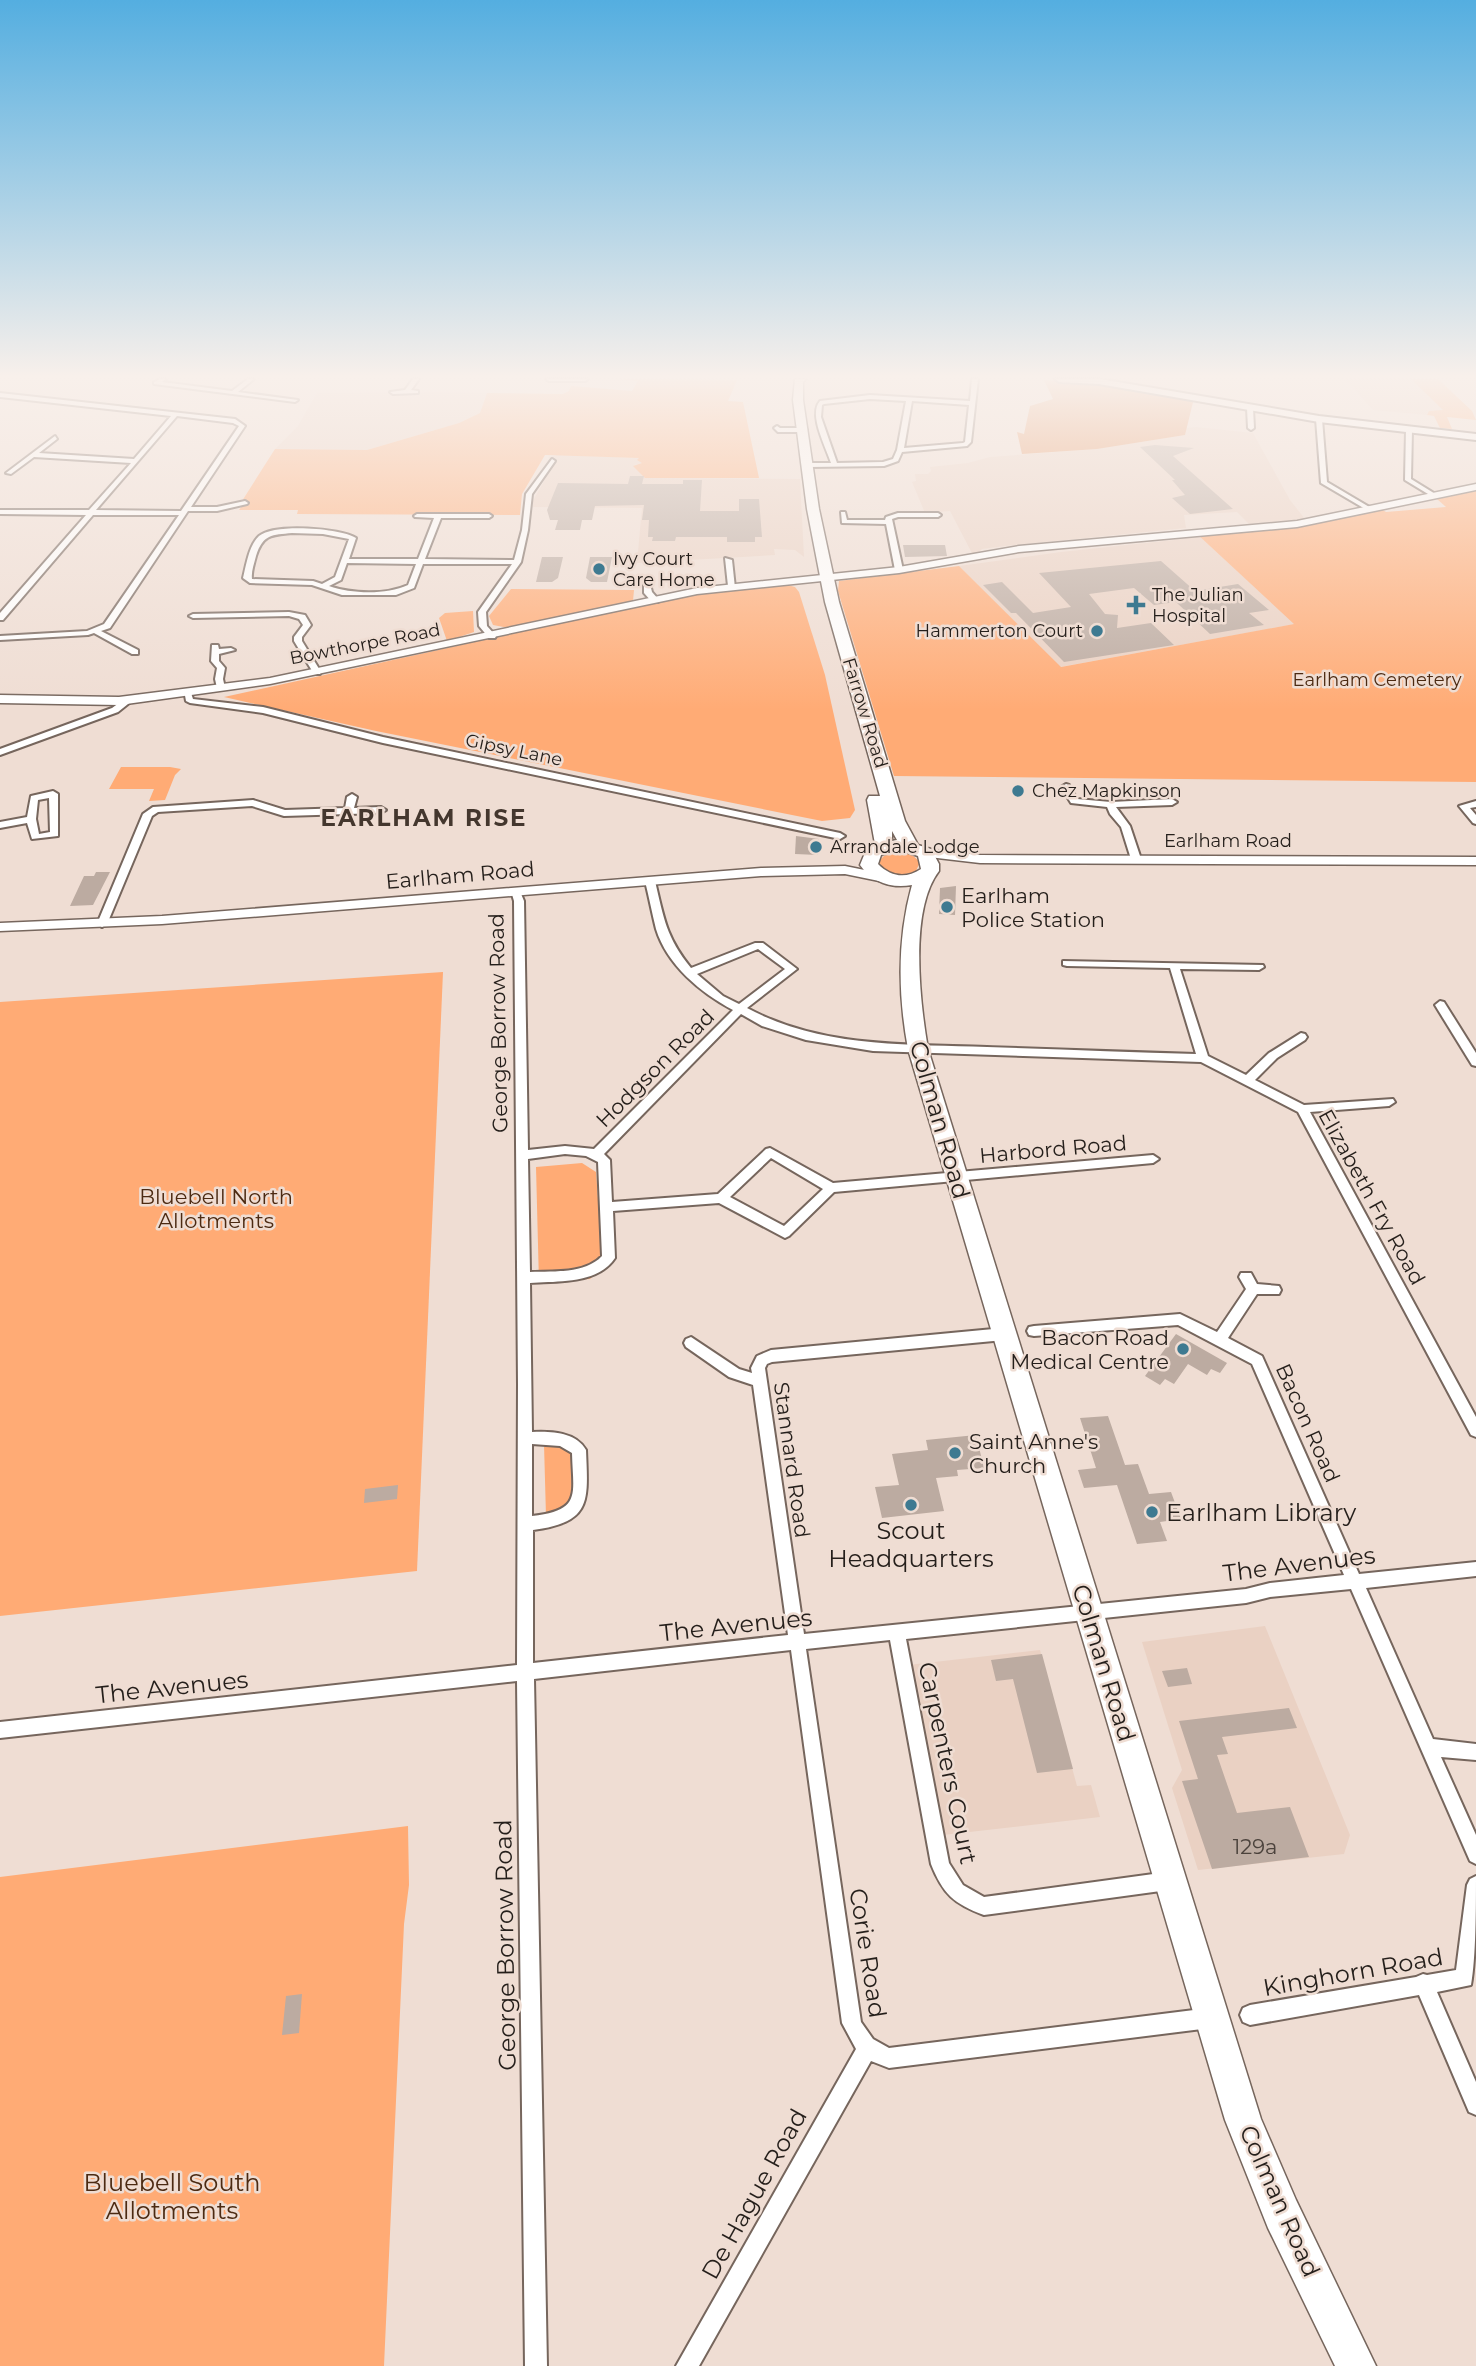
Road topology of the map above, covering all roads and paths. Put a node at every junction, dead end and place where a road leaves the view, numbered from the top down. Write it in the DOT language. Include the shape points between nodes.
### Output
graph roads {
  1 [pos="111,489"];
  2 [pos="199,489"];
  3 [pos="533,489"];
  4 [pos="812,489"];
  5 [pos="1335,489"];
  6 [pos="1424,489"];
  7 [pos="1465,489"];
  8 [pos="1435,496"];
  9 [pos="245,503"];
  10 [pos="1369,509"];
  11 [pos="185,511"];
  12 [pos="0,512"];
  13 [pos="91,513"];
  14 [pos="843,513"];
  15 [pos="938,515"];
  16 [pos="417,516"];
  17 [pos="438,516"];
  18 [pos="489,516"];
  19 [pos="888,522"];
  20 [pos="727,560"];
  21 [pos="346,561"];
  22 [pos="421,561"];
  23 [pos="517,562"];
  24 [pos="899,570"];
  25 [pos="820,578"];
  26 [pos="323,586"];
  27 [pos="647,586"];
  28 [pos="732,586"];
  29 [pos="655,600"];
  30 [pos="193,616"];
  31 [pos="0,618"];
  32 [pos="96,631"];
  33 [pos="492,636"];
  34 [pos="0,638"];
  35 [pos="231,650"];
  36 [pos="135,652"];
  37 [pos="317,672"];
  38 [pos="221,688"];
  39 [pos="187,692"];
  40 [pos="0,699"];
  41 [pos="108,707"];
  42 [pos="0,752"];
  43 [pos="1066,787"];
  44 [pos="352,797"];
  45 [pos="1172,802"];
  46 [pos="1111,804"];
  47 [pos="1476,804"];
  48 [pos="381,810"];
  49 [pos="349,811"];
  50 [pos="31,819"];
  51 [pos="1476,821"];
  52 [pos="0,825"];
  53 [pos="840,836"];
  54 [pos="876,852"];
  55 [pos="1136,859"];
  56 [pos="1476,861"];
  57 [pos="128,862"];
  58 [pos="922,862"];
  59 [pos="821,870"];
  60 [pos="888,879"];
  61 [pos="650,881"];
  62 [pos="516,891"];
  63 [pos="102,924"];
  64 [pos="0,927"];
  65 [pos="912,941"];
  66 [pos="1067,963"];
  67 [pos="1174,966"];
  68 [pos="1259,967"];
  69 [pos="689,973"];
  70 [pos="1440,1005"];
  71 [pos="740,1010"];
  72 [pos="1301,1037"];
  73 [pos="918,1049"];
  74 [pos="1203,1058"];
  75 [pos="1476,1062"];
  76 [pos="1249,1080"];
  77 [pos="1389,1102"];
  78 [pos="1302,1109"];
  79 [pos="597,1153"];
  80 [pos="522,1155"];
  81 [pos="1153,1159"];
  82 [pos="956,1176"];
  83 [pos="831,1188"];
  84 [pos="721,1198"];
  85 [pos="606,1208"];
  86 [pos="523,1278"];
  87 [pos="1274,1290"];
  88 [pos="1034,1331"];
  89 [pos="1004,1334"];
  90 [pos="1220,1338"];
  91 [pos="691,1343"];
  92 [pos="759,1381"];
  93 [pos="1476,1431"];
  94 [pos="524,1439"];
  95 [pos="524,1524"];
  96 [pos="1476,1569"];
  97 [pos="1355,1581"];
  98 [pos="1088,1612"];
  99 [pos="897,1633"];
  100 [pos="797,1642"];
  101 [pos="526,1672"];
  102 [pos="0,1730"];
  103 [pos="1429,1747"];
  104 [pos="1476,1752"];
  105 [pos="1476,1855"];
  106 [pos="1168,1881"];
  107 [pos="1476,1885"];
  108 [pos="1470,1982"];
  109 [pos="1423,1983"];
  110 [pos="1250,2014"];
  111 [pos="1210,2018"];
  112 [pos="867,2048"];
  113 [pos="1476,2105"];
  114 [pos="536,2366"];
  115 [pos="687,2366"];
  116 [pos="1356,2366"];
  1 -- 13 [label="street"];
  2 -- 11 [label="street"];
  3 -- 23 [label="street"];
  4 -- 25 [label="highway"];
  5 -- 10 [label="street"];
  6 -- 8 [label="street"];
  7 -- 8 [label="street, Bowthorpe Road"];
  8 -- 10 [label="street, Bowthorpe Road"];
  9 -- 11 [label="street"];
  10 -- 24 [label="street, Bowthorpe Road" via="1297,524 1031,548"];
  11 -- 13 [label="street"];
  11 -- 32 [label="street" via="110,623"];
  12 -- 13 [label="street"];
  13 -- 31 [label="street"];
  14 -- 19 [label="street" via="845,522"];
  15 -- 19 [label="street" via="898,515"];
  16 -- 17 [label="street"];
  17 -- 18 [label="street"];
  17 -- 22 [label="street"];
  19 -- 24 [label="street"];
  20 -- 28 [label="street"];
  21 -- 22 [label="street"];
  21 -- 26 [label="street" via="338,578"];
  21 -- 26 [label="street" via="354,538 343,533 281,531 259,540 247,579"];
  22 -- 23 [label="street"];
  22 -- 26 [label="street" via="411,586 402,592 342,593"];
  23 -- 33 [label="street" via="482,612 483,626"];
  24 -- 25 [label="street, Bowthorpe Road"];
  25 -- 28 [label="street, Bowthorpe Road"];
  25 -- 54 [label="highway, Farrow Road" via="829,647 883,831"];
  25 -- 58 [label="highway, Farrow Road" via="896,821"];
  27 -- 29 [label="street"];
  28 -- 29 [label="street, Bowthorpe Road"];
  29 -- 33 [label="street, Bowthorpe Road"];
  30 -- 37 [label="street" via="302,617 307,625 298,641"];
  32 -- 34 [label="street"];
  32 -- 36 [label="street"];
  33 -- 37 [label="street, Bowthorpe Road"];
  35 -- 38 [label="street" via="215,650"];
  37 -- 38 [label="street, Bowthorpe Road"];
  38 -- 39 [label="street, Bowthorpe Road"];
  39 -- 41 [label="street, Bowthorpe Road"];
  39 -- 53 [label="street, Gipsy Lane" via="190,701 263,710 383,740"];
  40 -- 41 [label="street, Bowthorpe Road"];
  41 -- 42 [label="street"];
  43 -- 46 [label="street" via="1074,801"];
  44 -- 49 [label="street"];
  45 -- 46 [label="street"];
  46 -- 55 [label="street" via="1125,826"];
  47 -- 51 [label="street" via="1465,806"];
  48 -- 49 [label="street"];
  49 -- 57 [label="street" via="284,813 253,803 156,809 148,814"];
  50 -- 50 [label="street" via="34,798 53,794 55,834 35,838"];
  50 -- 52 [label="street"];
  54 -- 58 [label="highway"];
  54 -- 59 [label="street, Earlham Road" via="854,866"];
  54 -- 60 [label="highway, Colman Road" via="869,865"];
  55 -- 56 [label="street, Earlham Road"];
  55 -- 58 [label="street, Earlham Road"];
  57 -- 63 [label="street"];
  58 -- 60 [label="highway" via="915,880"];
  58 -- 65 [label="highway, Colman Road"];
  59 -- 60 [label="street, Earlham Road"];
  59 -- 61 [label="street, Earlham Road"];
  60 -- 65 [label="highway, Colman Road" via="902,893"];
  61 -- 62 [label="street, Earlham Road"];
  61 -- 69 [label="street, Elizabeth Fry Road" via="662,932"];
  62 -- 63 [label="street, Earlham Road"];
  62 -- 80 [label="street, George Borrow Road"];
  63 -- 64 [label="street, Earlham Road"];
  65 -- 73 [label="highway, Colman Road"];
  66 -- 67 [label="street"];
  67 -- 68 [label="street"];
  67 -- 74 [label="street"];
  69 -- 71 [label="street, Elizabeth Fry Road"];
  69 -- 71 [label="street" via="758,945 792,970"];
  70 -- 75 [label="street"];
  71 -- 73 [label="street, Elizabeth Fry Road" via="806,1035 857,1045"];
  71 -- 79 [label="street, Hodgson Road"];
  72 -- 76 [label="street" via="1275,1052"];
  73 -- 74 [label="street, Elizabeth Fry Road"];
  73 -- 82 [label="highway, Colman Road"];
  74 -- 76 [label="street, Elizabeth Fry Road"];
  76 -- 78 [label="street, Elizabeth Fry Road"];
  77 -- 78 [label="street"];
  78 -- 93 [label="street, Elizabeth Fry Road"];
  79 -- 80 [label="street, George Borrow Road"];
  79 -- 85 [label="street" via="604,1160"];
  80 -- 86 [label="street, George Borrow Road"];
  81 -- 82 [label="street, Harbord Road"];
  82 -- 83 [label="street, Harbord Road"];
  82 -- 89 [label="highway, Colman Road"];
  83 -- 84 [label="street" via="785,1233"];
  83 -- 84 [label="street" via="770,1152"];
  84 -- 85 [label="street"];
  85 -- 86 [label="street" via="609,1258 604,1266"];
  86 -- 94 [label="street, George Borrow Road"];
  87 -- 90 [label="street" via="1249,1283"];
  88 -- 90 [label="street, Bacon Road" via="1180,1318"];
  89 -- 92 [label="street, Stannard Road" via="771,1356 758,1368"];
  89 -- 98 [label="highway, Colman Road"];
  90 -- 97 [label="street, Bacon Road" via="1257,1360"];
  91 -- 92 [label="street" via="734,1373"];
  92 -- 100 [label="street, Stannard Road"];
  94 -- 95 [label="street, George Borrow Road"];
  94 -- 95 [label="street" via="573,1443 579,1450 580,1499 570,1513"];
  95 -- 101 [label="street, George Borrow Road"];
  96 -- 97 [label="street, The Avenues"];
  97 -- 98 [label="street, The Avenues"];
  97 -- 103 [label="street"];
  98 -- 99 [label="street, The Avenues"];
  98 -- 106 [label="highway, Colman Road"];
  99 -- 100 [label="street, The Avenues"];
  99 -- 106 [label="street, Carpenters Court" via="940,1864 949,1885 965,1900 984,1906"];
  100 -- 101 [label="street, The Avenues"];
  100 -- 112 [label="street, Corie Road" via="850,2015"];
  101 -- 102 [label="street, The Avenues"];
  101 -- 114 [label="street, George Borrow Road"];
  103 -- 104 [label="street"];
  103 -- 105 [label="street"];
  106 -- 111 [label="highway, Colman Road"];
  107 -- 108 [label="street, Kinghorn Road"];
  108 -- 109 [label="street, Kinghorn Road"];
  109 -- 110 [label="street, Kinghorn Road"];
  109 -- 113 [label="street"];
  111 -- 112 [label="street, Corie Road" via="908,2057 889,2058"];
  111 -- 116 [label="highway, Colman Road" via="1282,2214"];
  112 -- 115 [label="street, De Hague Road"];
}
